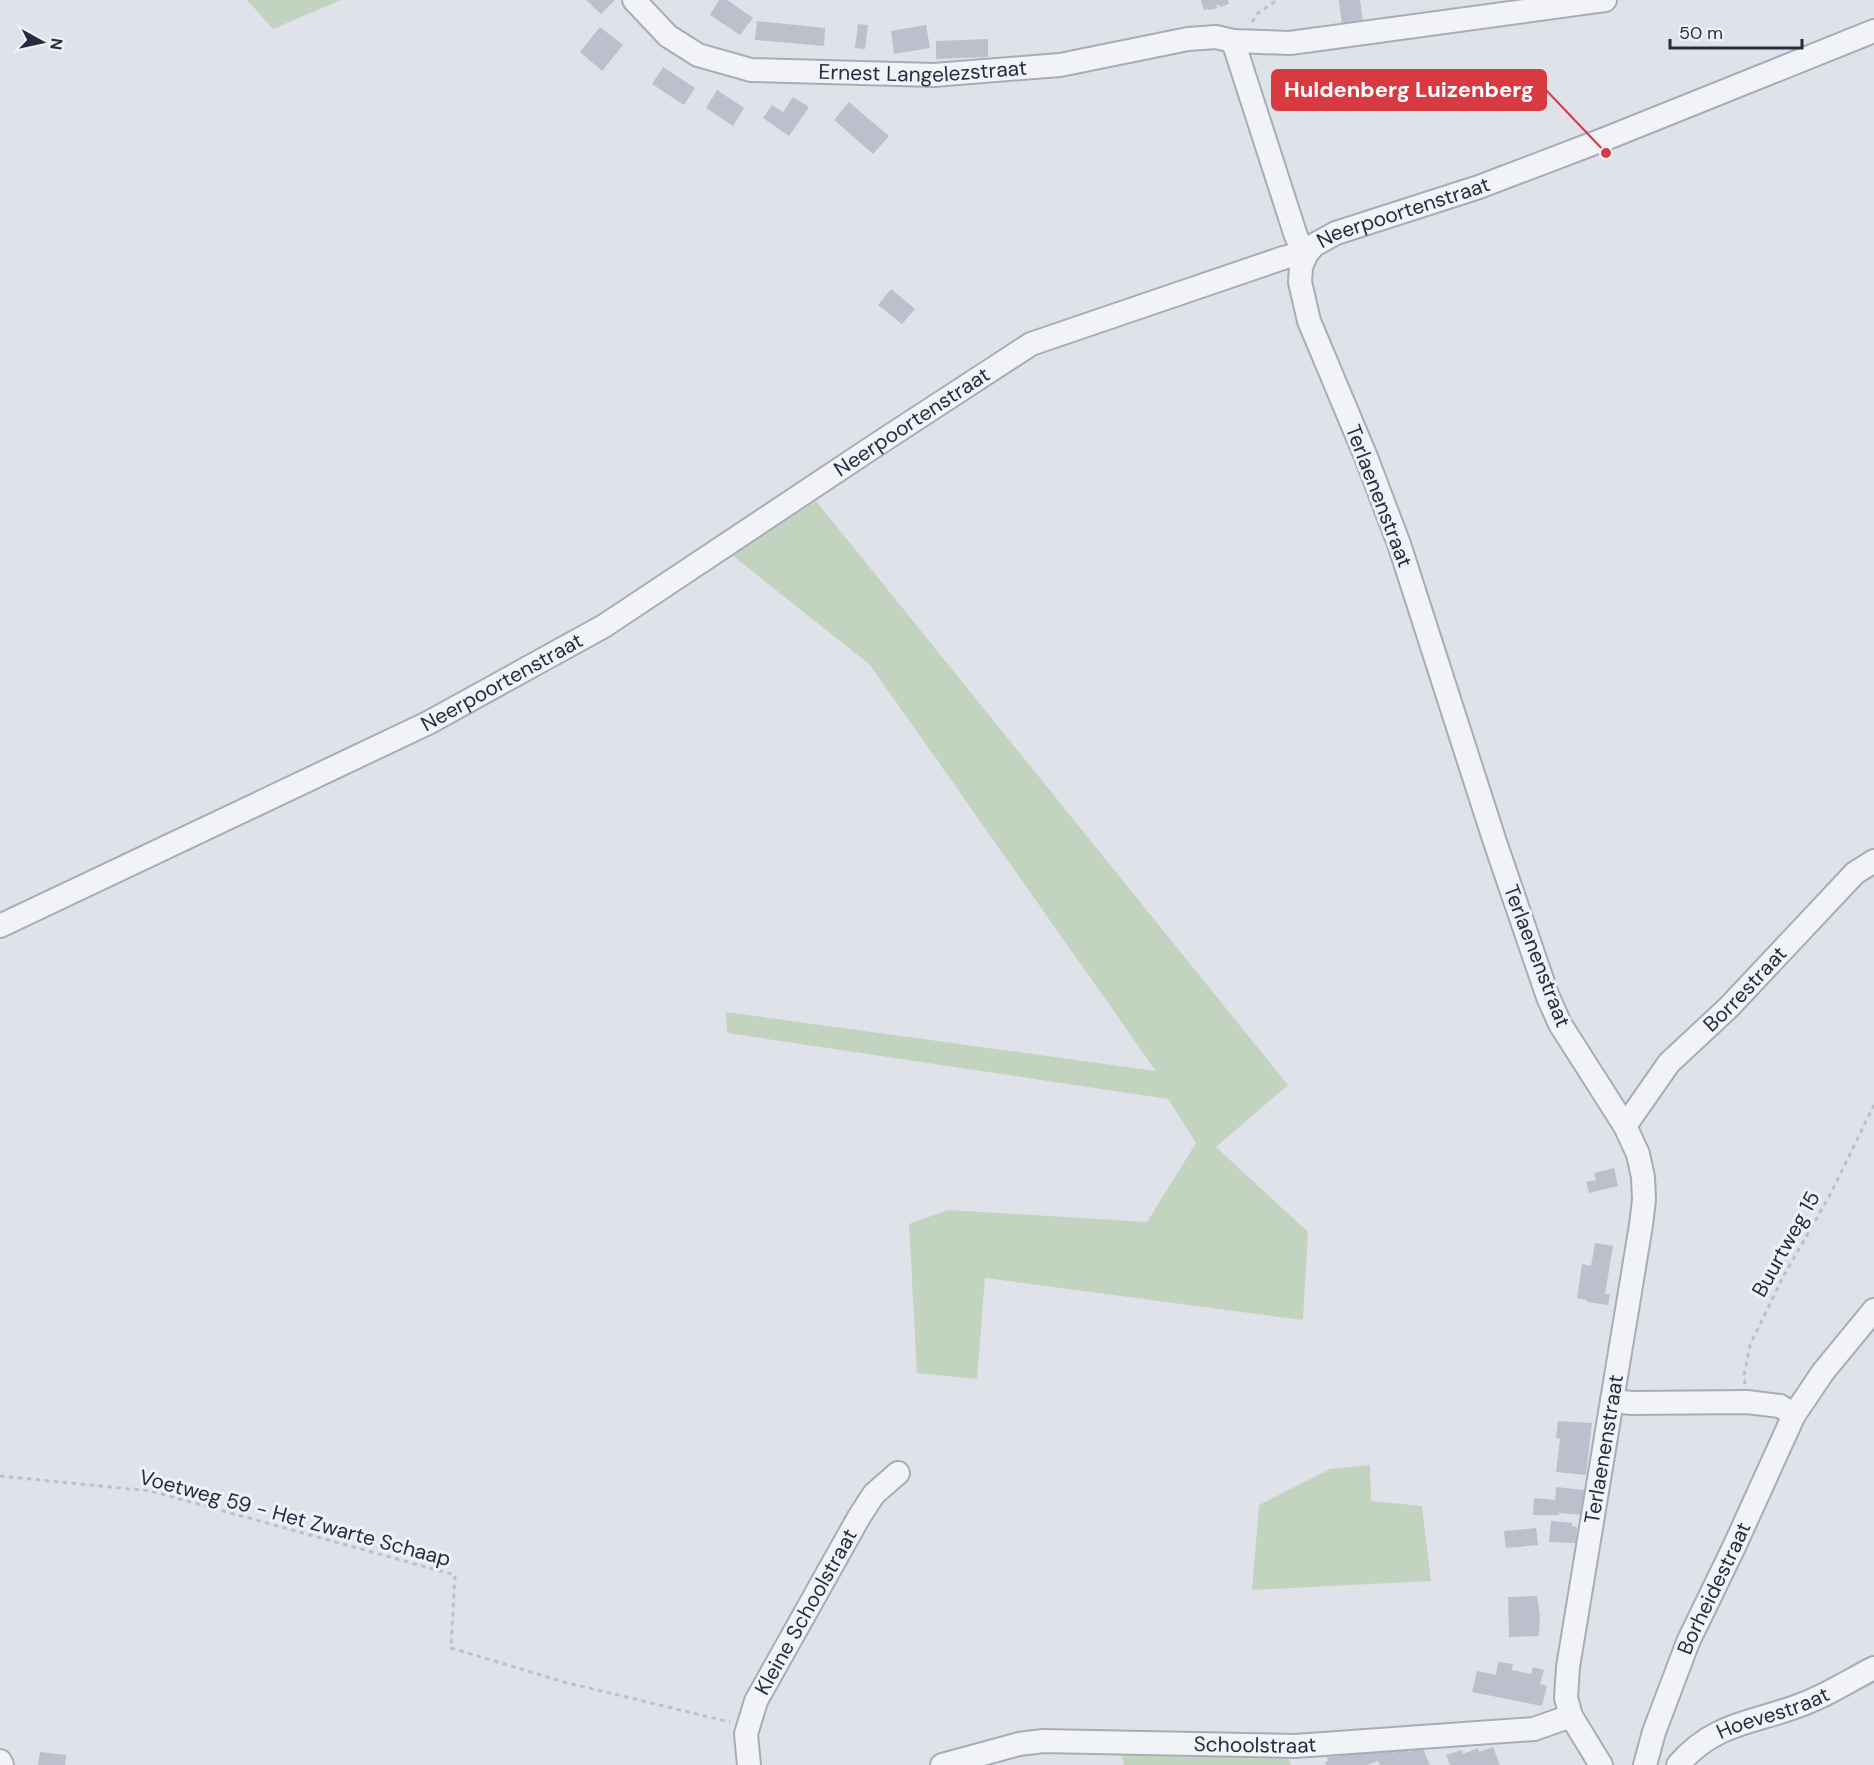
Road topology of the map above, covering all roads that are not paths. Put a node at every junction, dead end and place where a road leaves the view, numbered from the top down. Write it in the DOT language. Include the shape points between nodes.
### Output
graph roads {
  1 [pos="634,0"];
  2 [pos="1605,0"];
  3 [pos="1874,31"];
  4 [pos="1239,41"];
  5 [pos="1306,255"];
  6 [pos="1874,861"];
  7 [pos="0,926"];
  8 [pos="1625,1126"];
  9 [pos="1874,1310"];
  10 [pos="1612,1401"];
  11 [pos="1794,1415"];
  12 [pos="898,1473"];
  13 [pos="1874,1668"];
  14 [pos="1571,1716"];
  15 [pos="1299,1755"];
  16 [pos="986,1760"];
  17 [pos="0,1761"];
  18 [pos="2,1765"];
  19 [pos="749,1765"];
  20 [pos="942,1765"];
  21 [pos="1600,1765"];
  22 [pos="1645,1765"];
  23 [pos="1678,1765"];
  1 -- 4 [label="street, Ernest Langelezstraat" via="668,36 698,55 752,70 934,75 1060,65 1188,39 1216,37"];
  2 -- 4 [label="street, Ernest Langelezstraat" via="1290,43"];
  3 -- 5 [label="street, Neerpoortenstraat" via="1489,183 1336,233 1314,245"];
  4 -- 5 [label="street" via="1296,236"];
  5 -- 7 [label="street, Neerpoortenstraat" via="1283,258 1031,344 594,632 428,723"];
  5 -- 8 [label="street, Terlaenenstraat" via="1300,282 1309,321 1400,544 1548,997 1573,1046"];
  6 -- 8 [label="street, Borrestraat" via="1856,873 1669,1064"];
  8 -- 10 [label="street, Terlaenenstraat" via="1638,1154 1644,1200"];
  9 -- 11 [label="street, Borheidestraat"];
  10 -- 11 [label="street" via="1747,1402 1780,1406"];
  10 -- 14 [label="street, Terlaenenstraat" via="1568,1667 1566,1698"];
  11 -- 22 [label="street, Borheidestraat" via="1688,1642"];
  12 -- 19 [label="street, Kleine Schoolstraat" via="874,1494 859,1517 756,1701 746,1734"];
  13 -- 23 [label="street, Hoevestraat" via="1808,1702 1721,1730 1701,1742"];
  14 -- 15 [label="street, Schoolstraat" via="1534,1729"];
  14 -- 21 [label="street, Terlaenenstraat"];
  15 -- 16 [label="street, Schoolstraat" via="1043,1741 1019,1744"];
  16 -- 20 [label="street, Schoolstraat"];
  17 -- 18 [label="street"];
}
